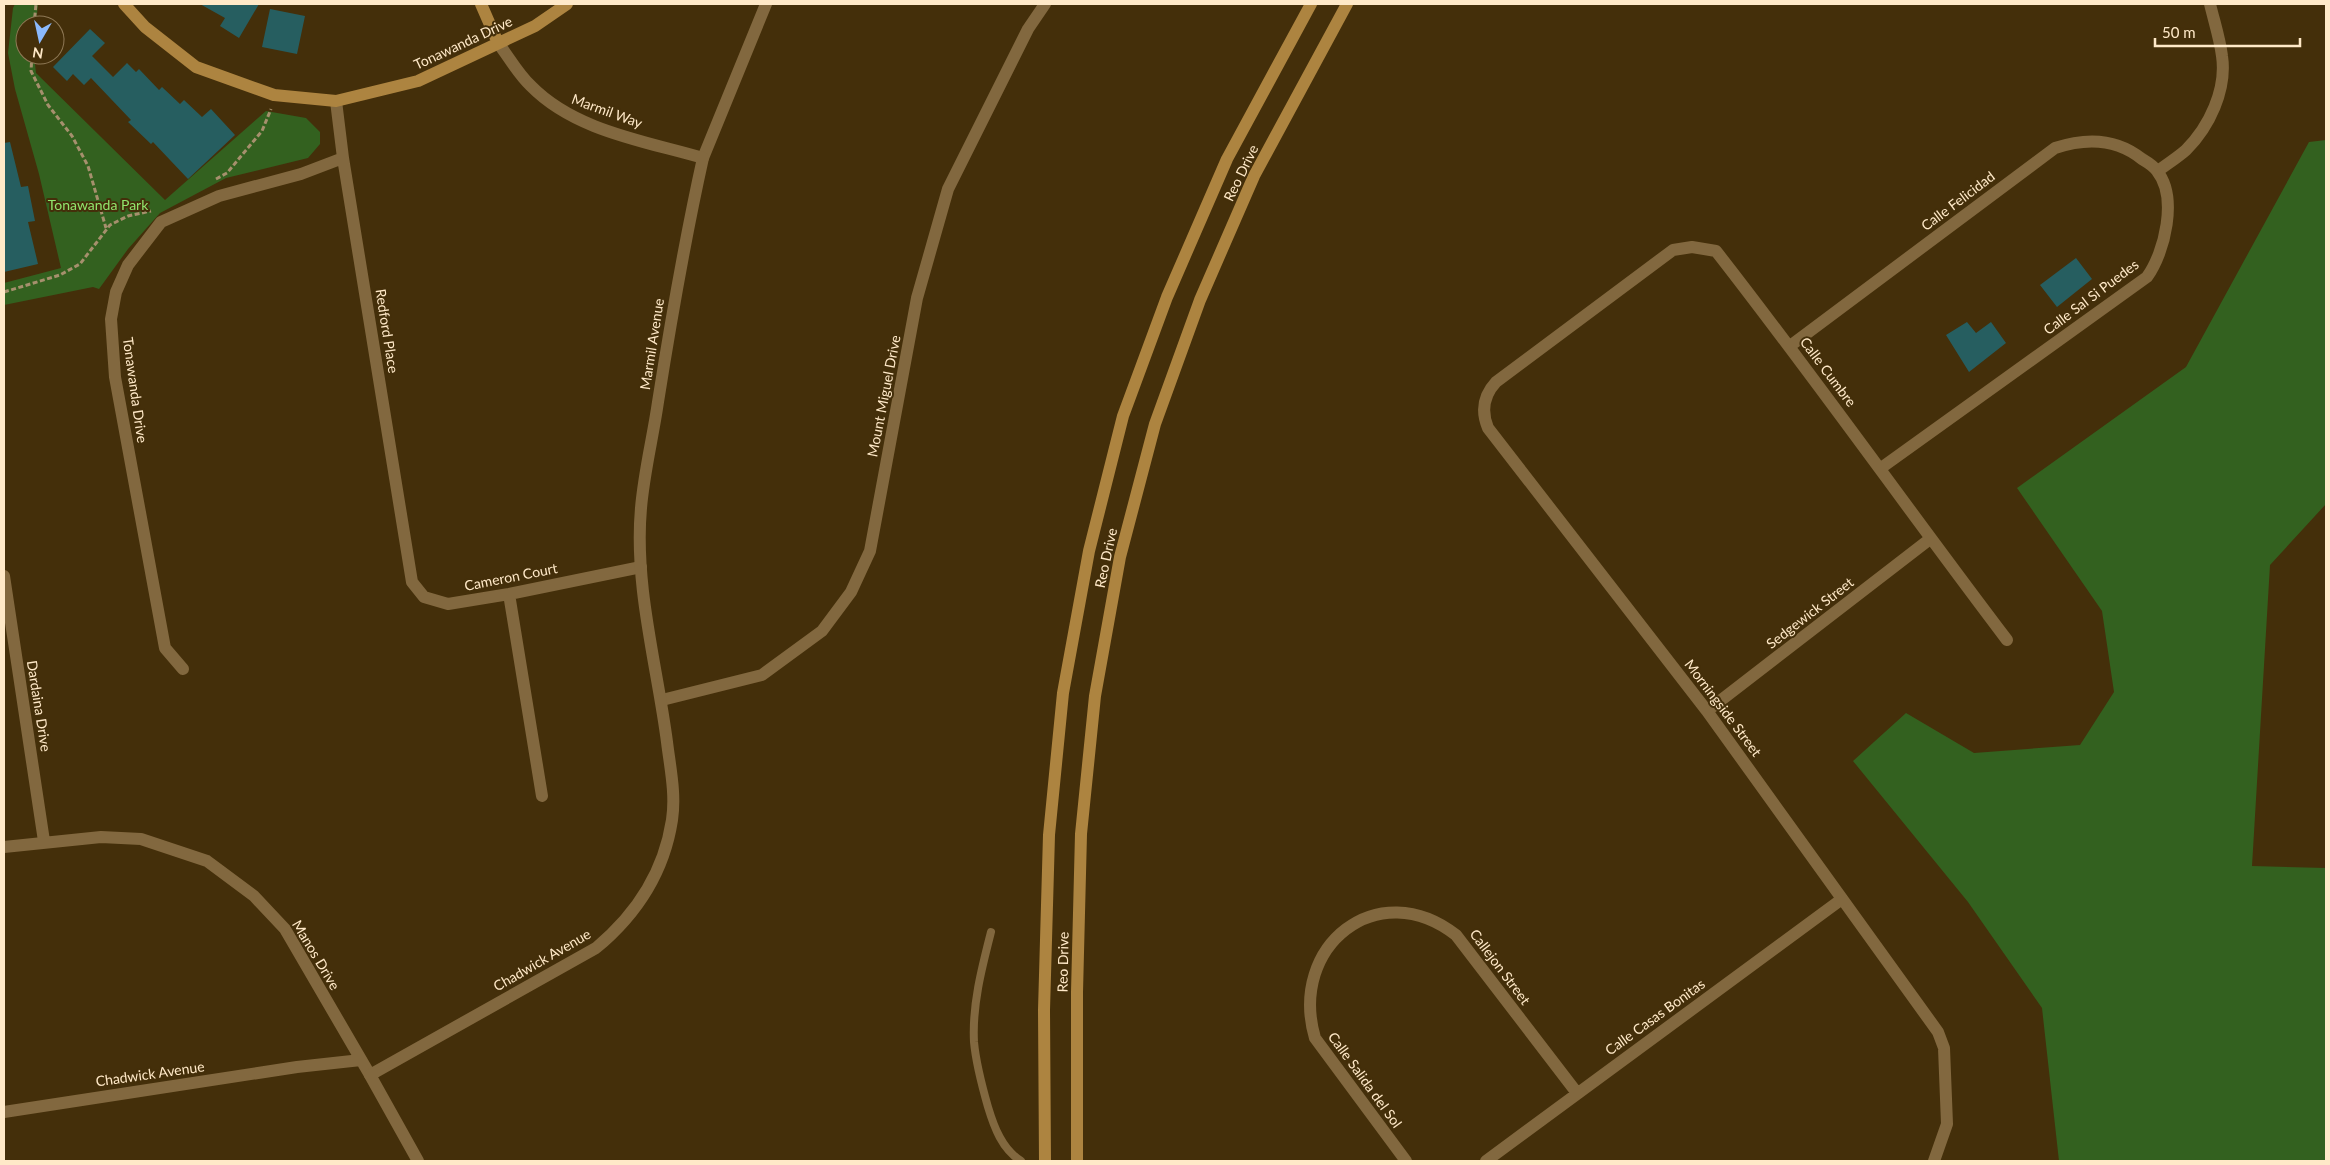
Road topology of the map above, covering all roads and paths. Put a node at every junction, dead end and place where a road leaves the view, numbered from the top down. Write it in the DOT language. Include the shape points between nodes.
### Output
graph roads {
  1 [pos="124,4"];
  2 [pos="480,4"];
  3 [pos="567,4"];
  4 [pos="766,4"];
  5 [pos="1045,4"];
  6 [pos="1311,4"];
  7 [pos="1347,4"];
  8 [pos="2210,4"];
  9 [pos="498,43"];
  10 [pos="31,65"];
  11 [pos="336,101"];
  12 [pos="343,158"];
  13 [pos="703,158"];
  14 [pos="2158,171"];
  15 [pos="106,228"];
  16 [pos="1582,319"];
  17 [pos="1790,346"];
  18 [pos="1881,468"];
  19 [pos="1930,539"];
  20 [pos="408,565"];
  21 [pos="640,567"];
  22 [pos="4,576"];
  23 [pos="509,594"];
  24 [pos="2007,640"];
  25 [pos="183,669"];
  26 [pos="662,700"];
  27 [pos="1707,711"];
  28 [pos="542,796"];
  29 [pos="44,842"];
  30 [pos="4,847"];
  31 [pos="1842,899"];
  32 [pos="991,932"];
  33 [pos="1342,933"];
  34 [pos="361,1060"];
  35 [pos="370,1075"];
  36 [pos="1578,1093"];
  37 [pos="4,1112"];
  38 [pos="418,1161"];
  39 [pos="1021,1161"];
  40 [pos="1045,1161"];
  41 [pos="1077,1161"];
  42 [pos="1406,1161"];
  43 [pos="1486,1161"];
  44 [pos="1934,1161"];
  1 -- 11 [label="main road, Tonawanda Drive" via="145,27 196,67 274,95"];
  2 -- 9 [label="main road"];
  3 -- 9 [label="main road, Tonawanda Drive" via="535,26"];
  4 -- 13 [label="street, Marmil Avenue"];
  5 -- 26 [label="street, Mount Miguel Drive" via="1028,29 948,189 918,298 870,551 851,592 822,631 762,675"];
  6 -- 40 [label="main road, Reo Drive" via="1227,159 1167,298 1123,416 1089,551 1063,693 1049,835 1044,1010"];
  7 -- 41 [label="main road, Reo Drive" via="1254,176 1200,300 1155,424 1120,557 1095,696 1082,834 1077,992"];
  8 -- 14 [label="street" via="2223,58 2215,107 2197,138"];
  9 -- 11 [label="main road, Tonawanda Drive" via="418,81"];
  9 -- 13 [label="street, Marmil Way" via="530,86 559,109 605,129"];
  10 -- 15 [label="path" via="48,104 72,136 88,166"];
  11 -- 12 [label="street, Redford Place"];
  12 -- 20 [label="street, Redford Place"];
  12 -- 25 [label="street, Tonawanda Drive" via="301,174 219,196 161,222 128,265 116,292 111,320 115,377 165,648"];
  13 -- 21 [label="street, Marmil Avenue" via="676,290 641,508"];
  14 -- 17 [label="street, Calle Felicidad" via="2137,154 2113,143 2084,141 2055,148"];
  14 -- 18 [label="street, Calle Sal Si Puedes" via="2166,197 2167,226 2160,255 2147,277"];
  16 -- 17 [label="street, Calle Cumbre" via="1673,250 1702,248 1716,251"];
  16 -- 27 [label="street, Morningside Street" via="1496,382 1486,397 1485,421"];
  17 -- 18 [label="street, Calle Cumbre"];
  18 -- 19 [label="street, Calle Cumbre"];
  19 -- 24 [label="street, Calle Cumbre"];
  19 -- 27 [label="street, Sedgewick Street"];
  20 -- 23 [label="street, Cameron Court" via="412,582 424,598 448,604"];
  21 -- 23 [label="street, Cameron Court"];
  21 -- 26 [label="street, Marmil Avenue"];
  22 -- 29 [label="street, Dardaina Drive"];
  23 -- 28 [label="street"];
  26 -- 35 [label="street, Chadwick Avenue" via="674,796 672,818 652,883 628,919 596,948"];
  27 -- 31 [label="street, Morningside Street"];
  29 -- 30 [label="street, Manos Drive"];
  29 -- 34 [label="street, Manos Drive" via="101,837 141,839 207,861 254,896 285,929"];
  31 -- 36 [label="street, Calle Casas Bonitas"];
  31 -- 44 [label="street, Morningside Street" via="1938,1032 1944,1048 1947,1124"];
  32 -- 39 [label="lane" via="980,972 974,1042 992,1121 1004,1145"];
  33 -- 36 [label="street, Callejon Street" via="1364,919 1390,912 1417,914 1444,926 1456,935"];
  33 -- 42 [label="street, Calle Salida del Sol" via="1316,969 1309,998 1314,1038"];
  34 -- 35 [label="street, Manos Drive"];
  34 -- 37 [label="street, Chadwick Avenue" via="297,1066"];
  35 -- 38 [label="street, Manos Drive"];
  36 -- 43 [label="street, Calle Casas Bonitas"];
}
